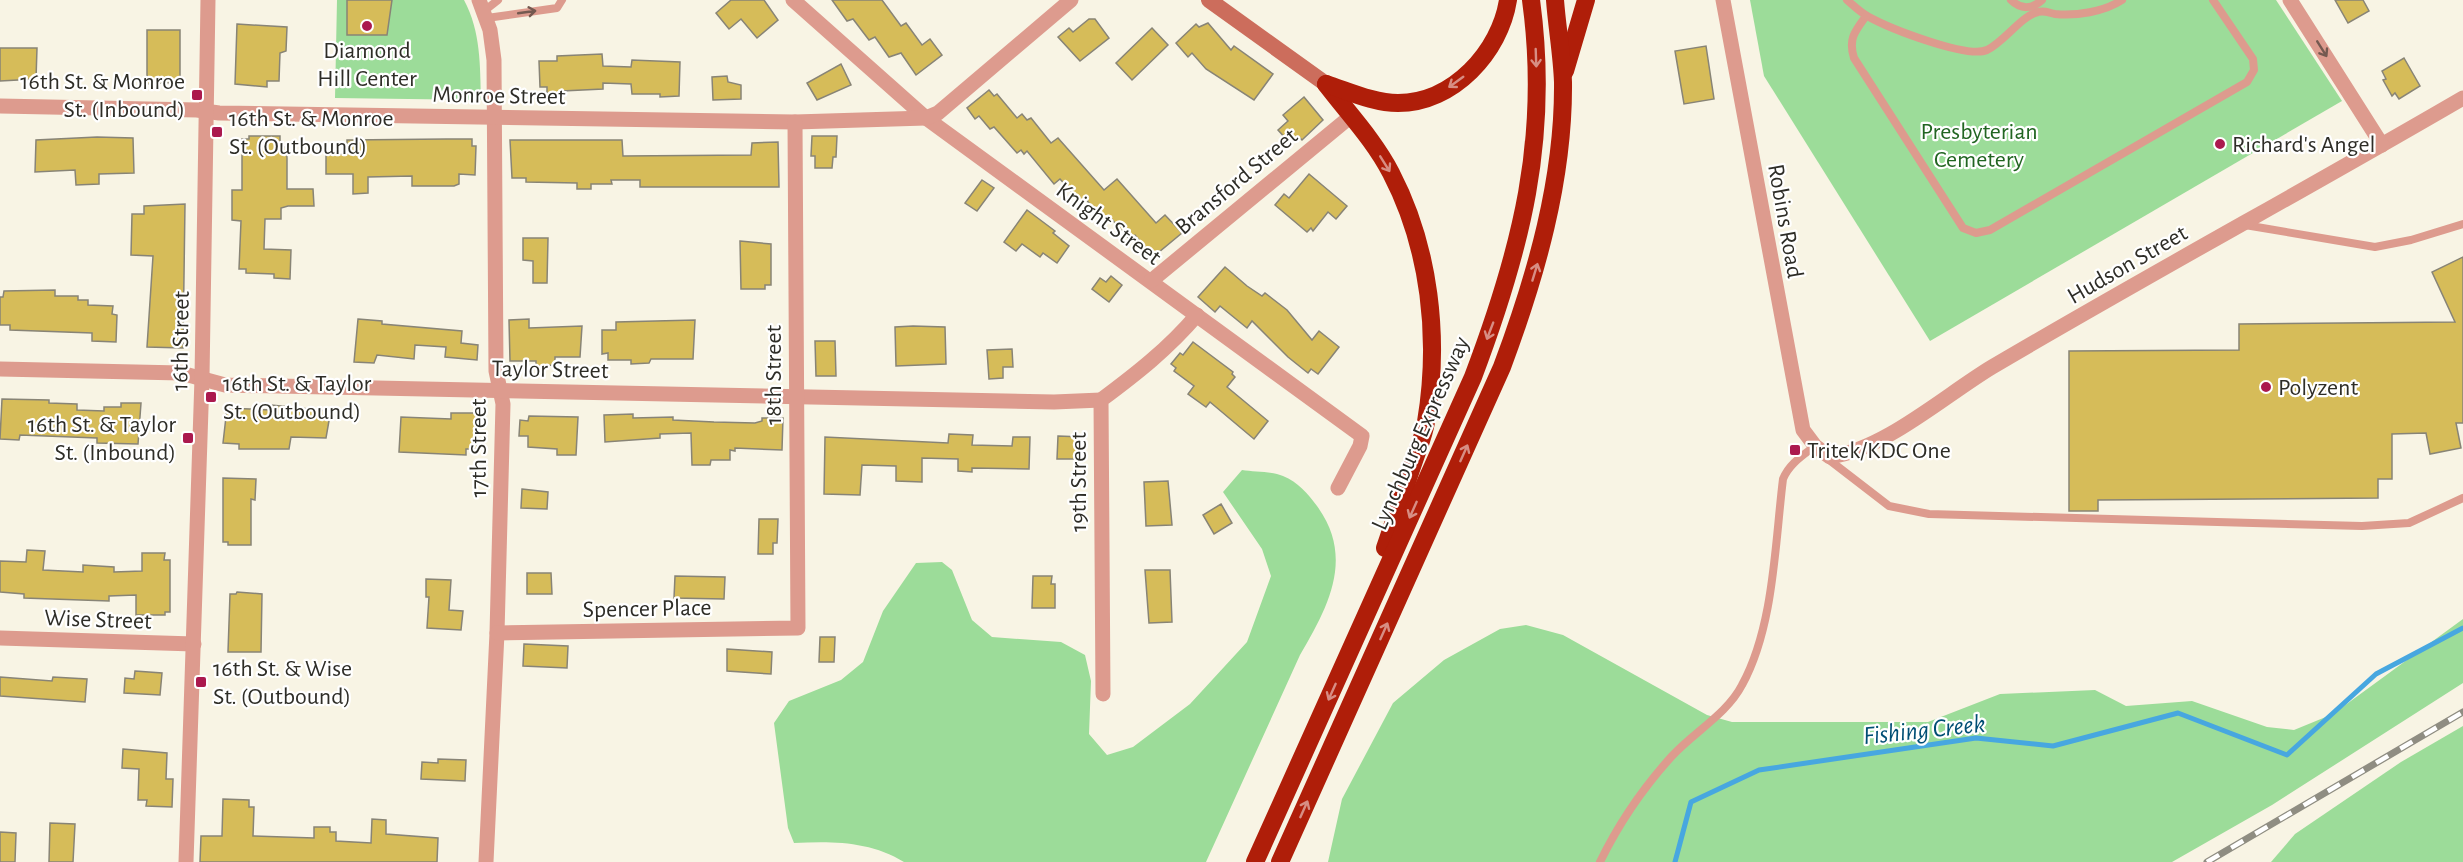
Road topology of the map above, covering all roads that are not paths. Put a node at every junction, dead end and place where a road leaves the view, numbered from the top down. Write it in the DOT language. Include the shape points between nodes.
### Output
graph roads {
  1 [pos="208,0"];
  2 [pos="498,0"];
  3 [pos="562,0"];
  4 [pos="793,0"];
  5 [pos="1071,0"];
  6 [pos="1209,0"];
  7 [pos="1508,0"];
  8 [pos="1531,0"];
  9 [pos="1555,0"];
  10 [pos="1586,0"];
  11 [pos="1724,0"];
  12 [pos="1847,0"];
  13 [pos="2011,0"];
  14 [pos="2122,0"];
  15 [pos="2213,0"];
  16 [pos="2290,0"];
  17 [pos="2024,8"];
  18 [pos="483,9"];
  19 [pos="2035,13"];
  20 [pos="1866,16"];
  21 [pos="1563,82"];
  22 [pos="1326,84"];
  23 [pos="2463,98"];
  24 [pos="0,106"];
  25 [pos="207,112"];
  26 [pos="495,117"];
  27 [pos="1350,117"];
  28 [pos="926,118"];
  29 [pos="795,122"];
  30 [pos="2382,145"];
  31 [pos="2463,224"];
  32 [pos="2241,225"];
  33 [pos="1151,281"];
  34 [pos="1197,315"];
  35 [pos="0,369"];
  36 [pos="202,378"];
  37 [pos="501,391"];
  38 [pos="795,397"];
  39 [pos="1101,400"];
  40 [pos="1815,446"];
  41 [pos="1338,488"];
  42 [pos="2463,498"];
  43 [pos="798,628"];
  44 [pos="497,633"];
  45 [pos="0,638"];
  46 [pos="1356,638"];
  47 [pos="195,644"];
  48 [pos="1103,694"];
  49 [pos="186,862"];
  50 [pos="486,862"];
  51 [pos="1255,862"];
  52 [pos="1280,862"];
  53 [pos="1600,862"];
  1 -- 25 [label="street, 16th Street"];
  2 -- 18 [label="lane"];
  18 -- 3 [label="lane, one-way" via="557,8"];
  4 -- 28 [label="street, Knight Street"];
  5 -- 28 [label="street"];
  6 -- 22 [label="main road"];
  7 -- 22 [label="highway, one-way" via="1494,39 1476,67 1451,87 1427,99 1384,101"];
  8 -- 46 [label="highway, Lynchburg Expressway, one-way" via="1536,35 1536,134 1515,255 1473,378"];
  9 -- 21 [label="highway, Lynchburg Expressway"];
  10 -- 21 [label="highway"];
  11 -- 40 [label="street, Robins Road" via="1794,394 1803,430"];
  12 -- 20 [label="lane"];
  13 -- 17 [label="lane"];
  14 -- 19 [label="lane" via="2084,12"];
  15 -- 20 [label="lane" via="2253,59 2254,70 2247,82 1990,230 1976,233 1963,228 1854,58 1850,45 1853,34"];
  16 -- 30 [label="street, one-way"];
  17 -- 19 [label="lane"];
  17 -- 19 [label="lane" via="2036,6 2042,0"];
  18 -- 26 [label="street, 17th Street" via="494,60"];
  19 -- 20 [label="lane" via="2004,40 1984,51 1951,48"];
  52 -- 21 [label="highway, Lynchburg Expressway, one-way" via="1523,313 1548,211"];
  22 -- 27 [label="highway"];
  23 -- 30 [label="street, Hudson Street"];
  24 -- 25 [label="street, Monroe Street"];
  25 -- 26 [label="street, Monroe Street"];
  25 -- 36 [label="street, 16th Street"];
  26 -- 29 [label="street, Monroe Street"];
  26 -- 37 [label="street, 17th Street" via="496,371"];
  27 -- 33 [label="street, Bransford Street"];
  27 -- 46 [label="highway, one-way" via="1390,172 1407,209 1429,293 1432,356 1426,424"];
  28 -- 29 [label="street, Monroe Street"];
  28 -- 33 [label="street, Knight Street"];
  29 -- 38 [label="street, 18th Street"];
  30 -- 32 [label="street, Hudson Street"];
  31 -- 32 [label="lane" via="2375,247"];
  32 -- 40 [label="street, Hudson Street" via="1991,368 1872,444 1830,457"];
  33 -- 34 [label="street, Knight Street"];
  34 -- 39 [label="street, 19th Street" via="1144,369"];
  34 -- 41 [label="street, Knight Street" via="1362,436"];
  35 -- 36 [label="street, Taylor Street" via="181,373"];
  36 -- 37 [label="street, Taylor Street" via="225,384"];
  36 -- 47 [label="street, 16th Street"];
  37 -- 38 [label="street, Taylor Street"];
  37 -- 44 [label="street, 17th Street"];
  38 -- 39 [label="street, Taylor Street"];
  38 -- 43 [label="street, 18th Street"];
  39 -- 48 [label="street, 19th Street"];
  40 -- 42 [label="lane" via="1889,506 1929,514 2362,526 2409,523"];
  40 -- 53 [label="lane" via="1786,470 1783,479 1770,593 1757,648 1742,686 1665,764 1619,823"];
  43 -- 44 [label="street, Spencer Place"];
  44 -- 50 [label="street, 17th Street"];
  45 -- 47 [label="street, Wise Street"];
  46 -- 51 [label="highway, Lynchburg Expressway, one-way"];
  47 -- 49 [label="street, 16th Street"];
}
